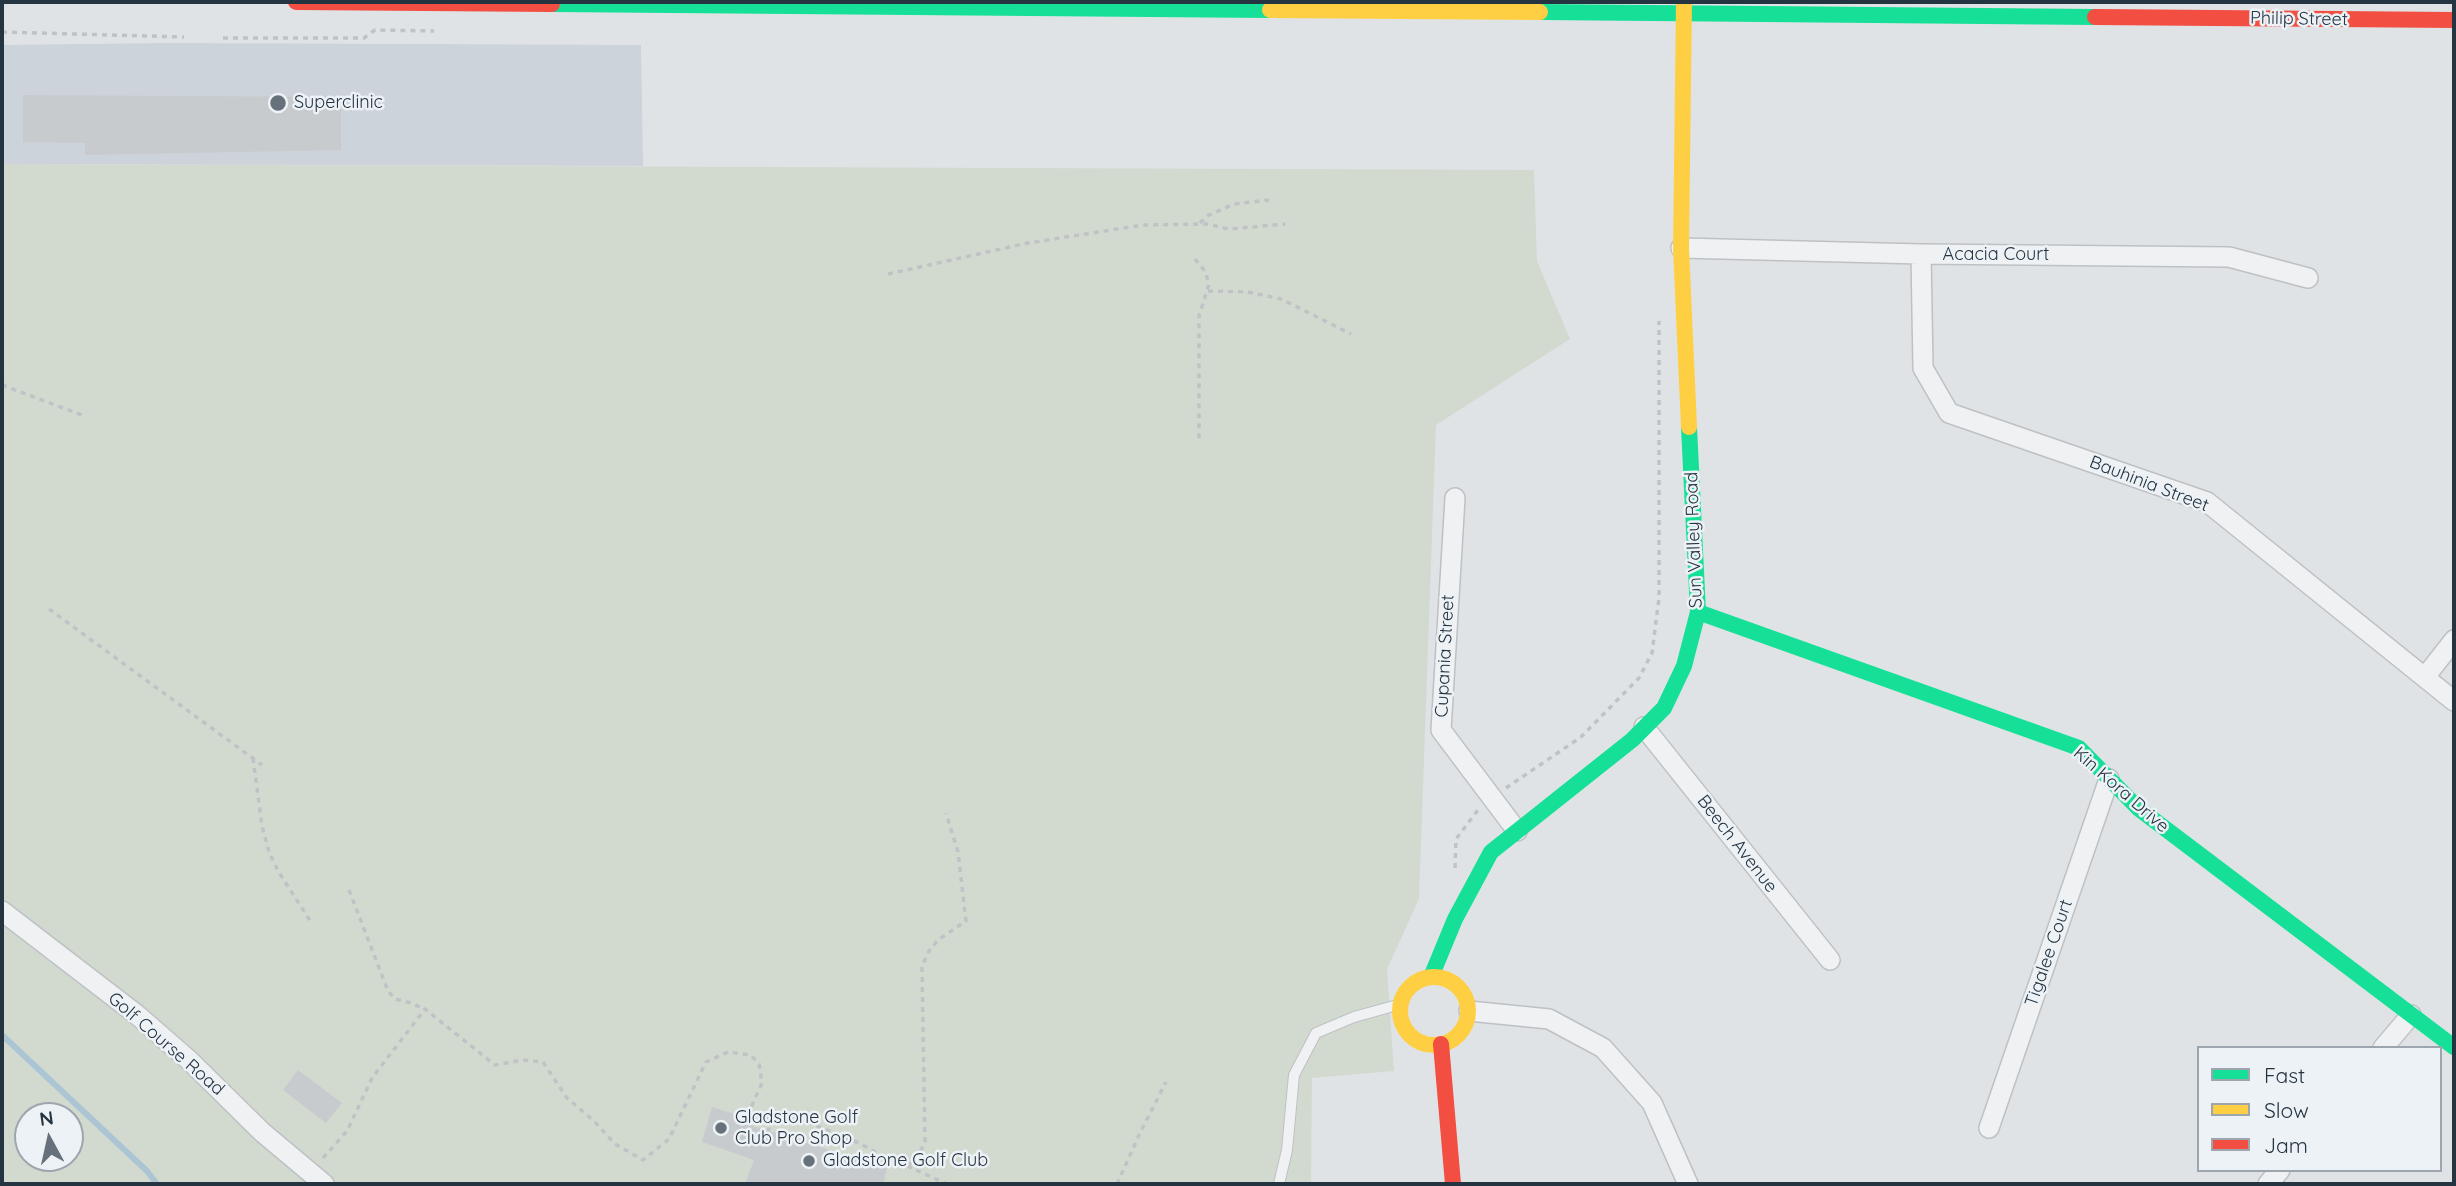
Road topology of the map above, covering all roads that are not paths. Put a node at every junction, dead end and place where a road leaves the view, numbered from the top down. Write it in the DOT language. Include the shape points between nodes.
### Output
graph roads {
  1 [pos="296,2"];
  2 [pos="630,3"];
  3 [pos="1005,6"];
  4 [pos="1684,7"];
  5 [pos="2454,20"];
  6 [pos="1681,248"];
  7 [pos="1921,254"];
  8 [pos="2308,278"];
  9 [pos="1455,498"];
  10 [pos="1698,612"];
  11 [pos="2454,639"];
  12 [pos="2425,677"];
  13 [pos="2454,701"];
  14 [pos="1644,727"];
  15 [pos="2109,779"];
  16 [pos="1517,831"];
  17 [pos="2,911"];
  18 [pos="1830,960"];
  19 [pos="1432,977"];
  20 [pos="1401,1004"];
  21 [pos="1469,1012"];
  22 [pos="2411,1015"];
  23 [pos="1441,1044"];
  24 [pos="2385,1046"];
  25 [pos="2454,1047"];
  26 [pos="1989,1128"];
  27 [pos="317,1178"];
  28 [pos="1279,1184"];
  29 [pos="1453,1184"];
  30 [pos="1688,1184"];
  1 -- 2 [label="street, Philip Street"];
  2 -- 3 [label="street, Philip Street"];
  3 -- 4 [label="street, Philip Street"];
  4 -- 5 [label="street, Philip Street"];
  4 -- 6 [label="street, Sun Valley Road"];
  6 -- 7 [label="street, Acacia Court"];
  6 -- 10 [label="street, Sun Valley Road"];
  7 -- 8 [label="street, Acacia Court" via="2229,257"];
  7 -- 12 [label="street, Bauhinia Street" via="1923,368 1949,413 2207,502"];
  9 -- 16 [label="street, Cupania Street" via="1441,730"];
  10 -- 14 [label="street, Sun Valley Road" via="1684,666 1664,708"];
  10 -- 15 [label="street, Kin Kora Drive" via="2079,748"];
  11 -- 12 [label="street"];
  12 -- 13 [label="street, Bauhinia Street"];
  14 -- 16 [label="street, Sun Valley Road"];
  14 -- 18 [label="street, Beech Avenue"];
  15 -- 22 [label="street, Kin Kora Drive" via="2138,808"];
  15 -- 26 [label="street, Tigalee Court"];
  16 -- 19 [label="street, Sun Valley Road" via="1491,852 1455,919"];
  17 -- 27 [label="street, Golf Course Road" via="136,1014"];
  19 -- 20 [label="street" via="1412,986"];
  19 -- 21 [label="street" via="1458,986"];
  20 -- 23 [label="street" via="1406,1030 1415,1040"];
  20 -- 28 [label="lane" via="1316,1033 1294,1075"];
  21 -- 23 [label="street" via="1461,1033"];
  21 -- 30 [label="street" via="1549,1019 1603,1048 1652,1103"];
  22 -- 24 [label="street"];
  22 -- 25 [label="street, Kin Kora Drive"];
  23 -- 29 [label="street"];
}
